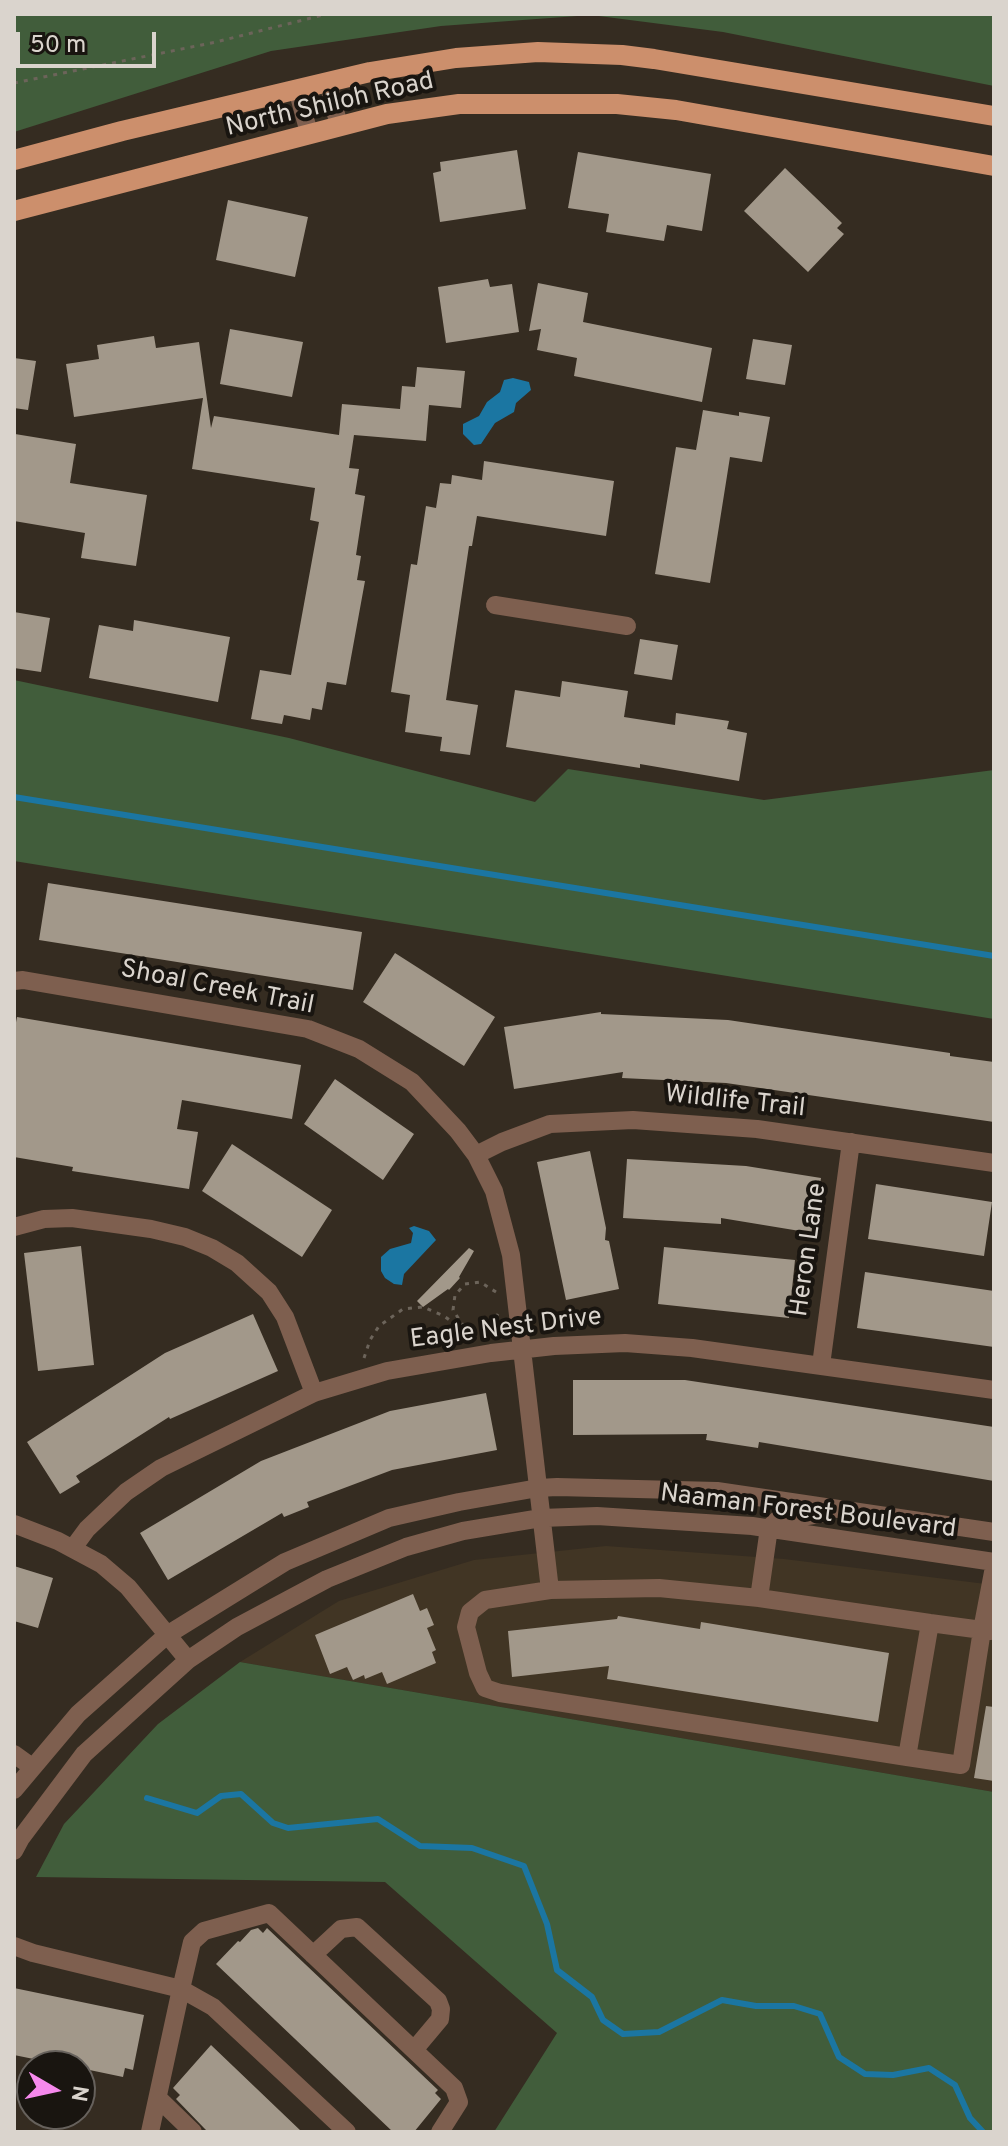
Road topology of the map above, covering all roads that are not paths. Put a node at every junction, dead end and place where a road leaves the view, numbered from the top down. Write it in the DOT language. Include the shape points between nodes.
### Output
graph roads {
  1 [pos="328,82"];
  2 [pos="297,89"];
  3 [pos="994,116"];
  4 [pos="339,126"];
  5 [pos="309,133"];
  6 [pos="14,160"];
  7 [pos="994,166"];
  8 [pos="14,211"];
  9 [pos="495,605"];
  10 [pos="627,626"];
  11 [pos="14,981"];
  12 [pos="851,1142"];
  13 [pos="476,1155"];
  14 [pos="994,1163"];
  15 [pos="14,1227"];
  16 [pos="520,1350"];
  17 [pos="821,1365"];
  18 [pos="994,1390"];
  19 [pos="314,1393"];
  20 [pos="538,1488"];
  21 [pos="846,1511"];
  22 [pos="541,1518"];
  23 [pos="14,1524"];
  24 [pos="769,1528"];
  25 [pos="994,1532"];
  26 [pos="73,1548"];
  27 [pos="994,1565"];
  28 [pos="550,1590"];
  29 [pos="759,1598"];
  30 [pos="930,1623"];
  31 [pos="988,1631"];
  32 [pos="167,1635"];
  33 [pos="188,1660"];
  34 [pos="14,1754"];
  35 [pos="907,1757"];
  36 [pos="32,1767"];
  37 [pos="14,1790"];
  38 [pos="14,1851"];
  39 [pos="14,1946"];
  40 [pos="313,1955"];
  41 [pos="181,1989"];
  42 [pos="414,2050"];
  43 [pos="159,2099"];
  44 [pos="150,2132"];
  45 [pos="193,2132"];
  46 [pos="347,2132"];
  47 [pos="440,2132"];
  1 -- 2 [label="main road, North Shiloh Road"];
  1 -- 3 [label="main road, North Shiloh Road" via="456,58 538,52 622,55"];
  1 -- 4 [label="street"];
  2 -- 5 [label="street"];
  2 -- 6 [label="main road, North Shiloh Road"];
  4 -- 5 [label="main road, North Shiloh Road"];
  4 -- 7 [label="main road, North Shiloh Road" via="459,104 617,104"];
  5 -- 8 [label="main road, North Shiloh Road"];
  9 -- 10 [label="street"];
  11 -- 13 [label="street, Shoal Creek Trail" via="238,1015 321,1034 359,1049 412,1082"];
  12 -- 13 [label="street, Wildlife Trail" via="677,1121 591,1120 550,1124"];
  12 -- 14 [label="street, Wildlife Trail"];
  12 -- 17 [label="street, Heron Lane"];
  13 -- 16 [label="street, Shoal Creek Trail" via="494,1191 511,1255"];
  15 -- 19 [label="street" via="72,1218 151,1229 212,1248 269,1292 285,1317"];
  16 -- 17 [label="street, Eagle Nest Drive" via="625,1343"];
  16 -- 19 [label="street, Eagle Nest Drive" via="387,1371"];
  16 -- 20 [label="street, Shoal Creek Trail"];
  17 -- 18 [label="street, Eagle Nest Drive"];
  19 -- 26 [label="street, Eagle Nest Drive" via="161,1468 126,1492"];
  20 -- 21 [label="street, Naaman Forest Boulevard" via="717,1491"];
  20 -- 22 [label="street, Shoal Creek Trail"];
  20 -- 32 [label="street, Naaman Forest Boulevard" via="389,1518 285,1562"];
  21 -- 24 [label="street" via="794,1516"];
  21 -- 25 [label="street, Naaman Forest Boulevard"];
  22 -- 24 [label="street, Naaman Forest Boulevard" via="597,1516"];
  22 -- 28 [label="street, Shoal Creek Trail"];
  22 -- 33 [label="street, Naaman Forest Boulevard" via="463,1531 393,1552 327,1579"];
  23 -- 26 [label="street"];
  24 -- 27 [label="street, Naaman Forest Boulevard"];
  24 -- 29 [label="street"];
  26 -- 32 [label="street" via="128,1587"];
  27 -- 31 [label="street"];
  28 -- 29 [label="street" via="659,1588"];
  28 -- 35 [label="street" via="485,1600 470,1612 466,1627 485,1688"];
  29 -- 30 [label="street"];
  30 -- 31 [label="street"];
  30 -- 35 [label="street"];
  31 -- 35 [label="street" via="961,1765"];
  32 -- 33 [label="street"];
  32 -- 36 [label="street, Naaman Forest Boulevard" via="78,1714"];
  33 -- 38 [label="street, Naaman Forest Boulevard" via="84,1754"];
  34 -- 36 [label="street"];
  36 -- 37 [label="street, Naaman Forest Boulevard"];
  39 -- 41 [label="street"];
  40 -- 41 [label="street" via="269,1913 260,1914 204,1931 192,1942"];
  40 -- 42 [label="street"];
  40 -- 42 [label="street" via="341,1929 357,1927 438,2001 440,2019"];
  41 -- 43 [label="street"];
  41 -- 46 [label="street" via="213,2007"];
  42 -- 47 [label="street" via="454,2088 459,2102"];
  43 -- 44 [label="street"];
  43 -- 45 [label="street"];
}
